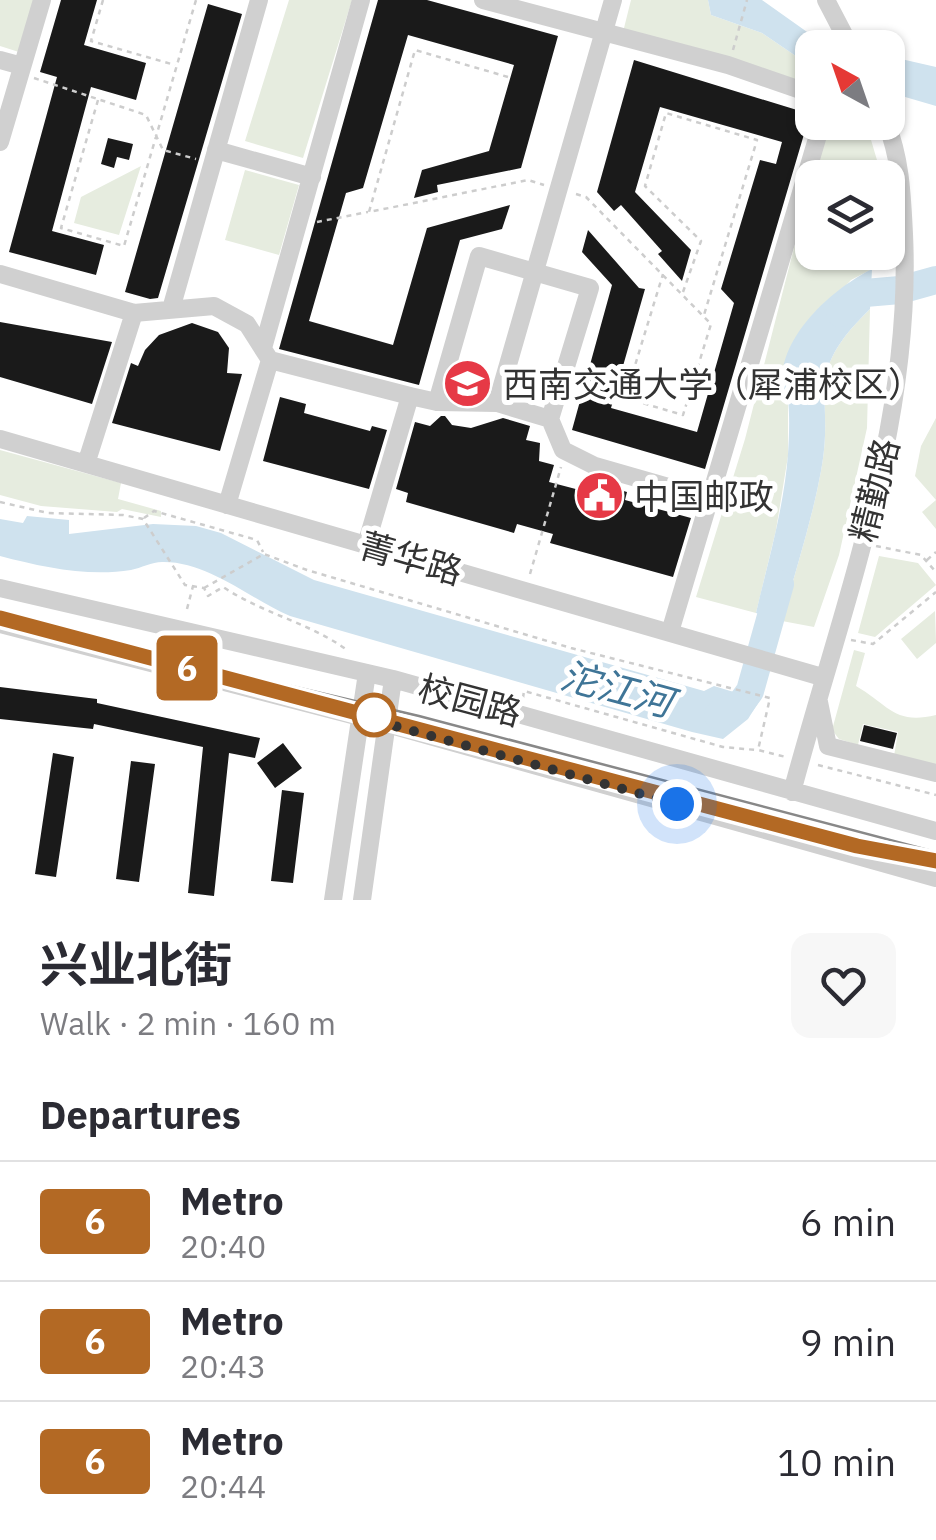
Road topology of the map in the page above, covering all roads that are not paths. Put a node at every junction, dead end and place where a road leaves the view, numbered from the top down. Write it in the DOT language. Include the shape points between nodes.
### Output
graph roads {
  1 [pos="42,0"];
  2 [pos="259,0"];
  3 [pos="361,0"];
  4 [pos="484,0"];
  5 [pos="613,0"];
  6 [pos="826,0"];
  7 [pos="509,4"];
  8 [pos="842,30"];
  9 [pos="606,32"];
  10 [pos="0,60"];
  11 [pos="22,66"];
  12 [pos="795,88"];
  13 [pos="817,140"];
  14 [pos="892,140"];
  15 [pos="0,142"];
  16 [pos="214,157"];
  17 [pos="312,177"];
  18 [pos="536,272"];
  19 [pos="0,274"];
  20 [pos="171,309"];
  21 [pos="134,313"];
  22 [pos="266,354"];
  23 [pos="410,396"];
  24 [pos="438,402"];
  25 [pos="497,402"];
  26 [pos="550,419"];
  27 [pos="0,440"];
  28 [pos="86,464"];
  29 [pos="710,499"];
  30 [pos="227,505"];
  31 [pos="366,544"];
  32 [pos="0,588"];
  33 [pos="0,624"];
  34 [pos="670,632"];
  35 [pos="367,672"];
  36 [pos="393,679"];
  37 [pos="820,687"];
  38 [pos="359,716"];
  39 [pos="388,724"];
  40 [pos="936,773"];
  41 [pos="792,792"];
  42 [pos="936,831"];
  43 [pos="936,878"];
  44 [pos="333,900"];
  45 [pos="362,900"];
  1 -- 11 [label="street"];
  2 -- 16 [label="street"];
  3 -- 17 [label="street"];
  4 -- 7 [label="street"];
  5 -- 9 [label="street"];
  6 -- 8 [label="street"];
  7 -- 9 [label="street"];
  9 -- 12 [label="street"];
  9 -- 18 [label="street"];
  10 -- 11 [label="street"];
  11 -- 15 [label="street"];
  13 -- 29 [label="street"];
  14 -- 37 [label="street, 精勤路" via="901,170 905,258 892,416"];
  16 -- 17 [label="street"];
  16 -- 20 [label="street"];
  17 -- 22 [label="street"];
  18 -- 24 [label="street" via="480,256"];
  18 -- 25 [label="street"];
  18 -- 26 [label="street" via="590,288"];
  19 -- 21 [label="street"];
  20 -- 21 [label="street"];
  20 -- 22 [label="street" via="214,306 230,312 247,324"];
  21 -- 28 [label="street"];
  22 -- 23 [label="street"];
  22 -- 30 [label="street"];
  23 -- 24 [label="street"];
  23 -- 31 [label="street"];
  24 -- 25 [label="street"];
  25 -- 26 [label="street"];
  26 -- 29 [label="street" via="566,451 595,466"];
  27 -- 28 [label="street, 菁华路"];
  28 -- 30 [label="street, 菁华路"];
  29 -- 34 [label="street"];
  30 -- 31 [label="street, 菁华路"];
  31 -- 34 [label="street, 菁华路"];
  32 -- 35 [label="street, 校园路"];
  33 -- 38 [label="street, 校园路"];
  34 -- 37 [label="street, 菁华路" via="793,669"];
  35 -- 36 [label="street, 校园路"];
  35 -- 38 [label="street"];
  36 -- 39 [label="street"];
  36 -- 41 [label="street, 校园路"];
  37 -- 40 [label="street" via="828,746"];
  37 -- 41 [label="street, 精勤路"];
  38 -- 39 [label="street, 校园路"];
  38 -- 44 [label="street"];
  39 -- 43 [label="street, 校园路"];
  39 -- 45 [label="street"];
  41 -- 42 [label="street, 校园路"];
}
